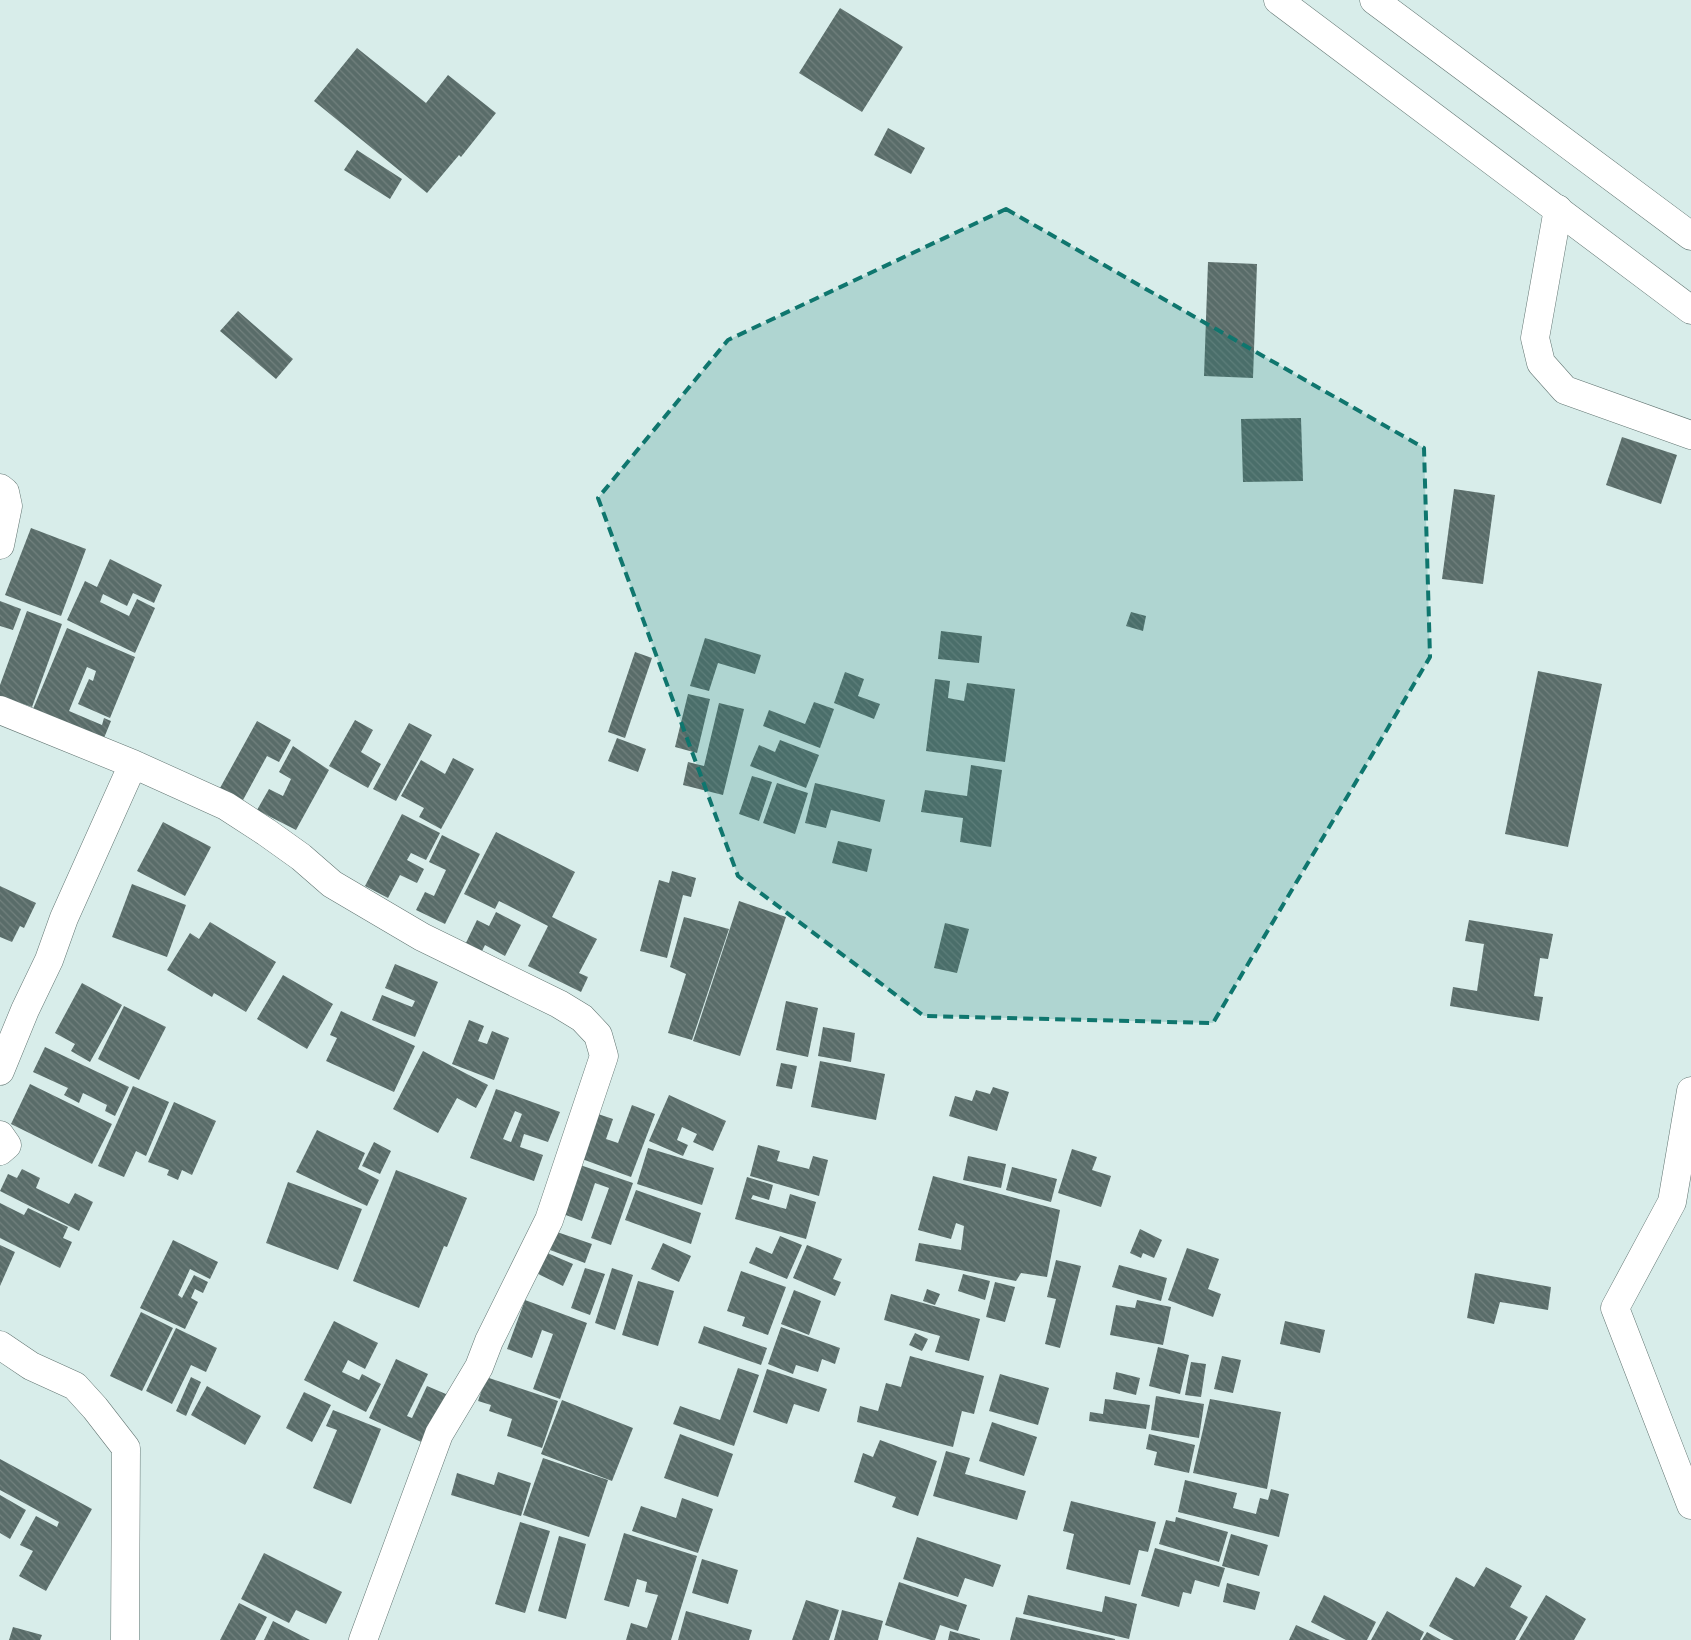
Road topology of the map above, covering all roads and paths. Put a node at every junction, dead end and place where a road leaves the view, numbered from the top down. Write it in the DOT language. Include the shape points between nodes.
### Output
graph roads {
  1 [pos="1278,0"];
  2 [pos="1374,0"];
  3 [pos="1558,209"];
  4 [pos="1691,236"];
  5 [pos="1691,310"];
  6 [pos="1691,435"];
  7 [pos="0,488"];
  8 [pos="0,545"];
  9 [pos="0,710"];
  10 [pos="133,764"];
  11 [pos="0,1072"];
  12 [pos="1691,1091"];
  13 [pos="0,1135"];
  14 [pos="0,1151"];
  15 [pos="0,1345"];
  16 [pos="1691,1505"];
  17 [pos="125,1640"];
  18 [pos="362,1640"];
  1 -- 3 [label="street"];
  2 -- 4 [label="street"];
  3 -- 5 [label="street"];
  3 -- 6 [label="street" via="1535,338 1541,363 1565,390"];
  7 -- 8 [label="street" via="5,492 8,506"];
  9 -- 10 [label="street"];
  10 -- 11 [label="street"];
  10 -- 18 [label="street" via="226,806 301,857 332,884 422,937 582,1018 598,1035 604,1056 549,1220 479,1367 439,1434"];
  12 -- 16 [label="street" via="1672,1202 1616,1308"];
  13 -- 14 [label="street" via="7,1145"];
  15 -- 17 [label="street" via="31,1366 75,1386 126,1448"];
}
